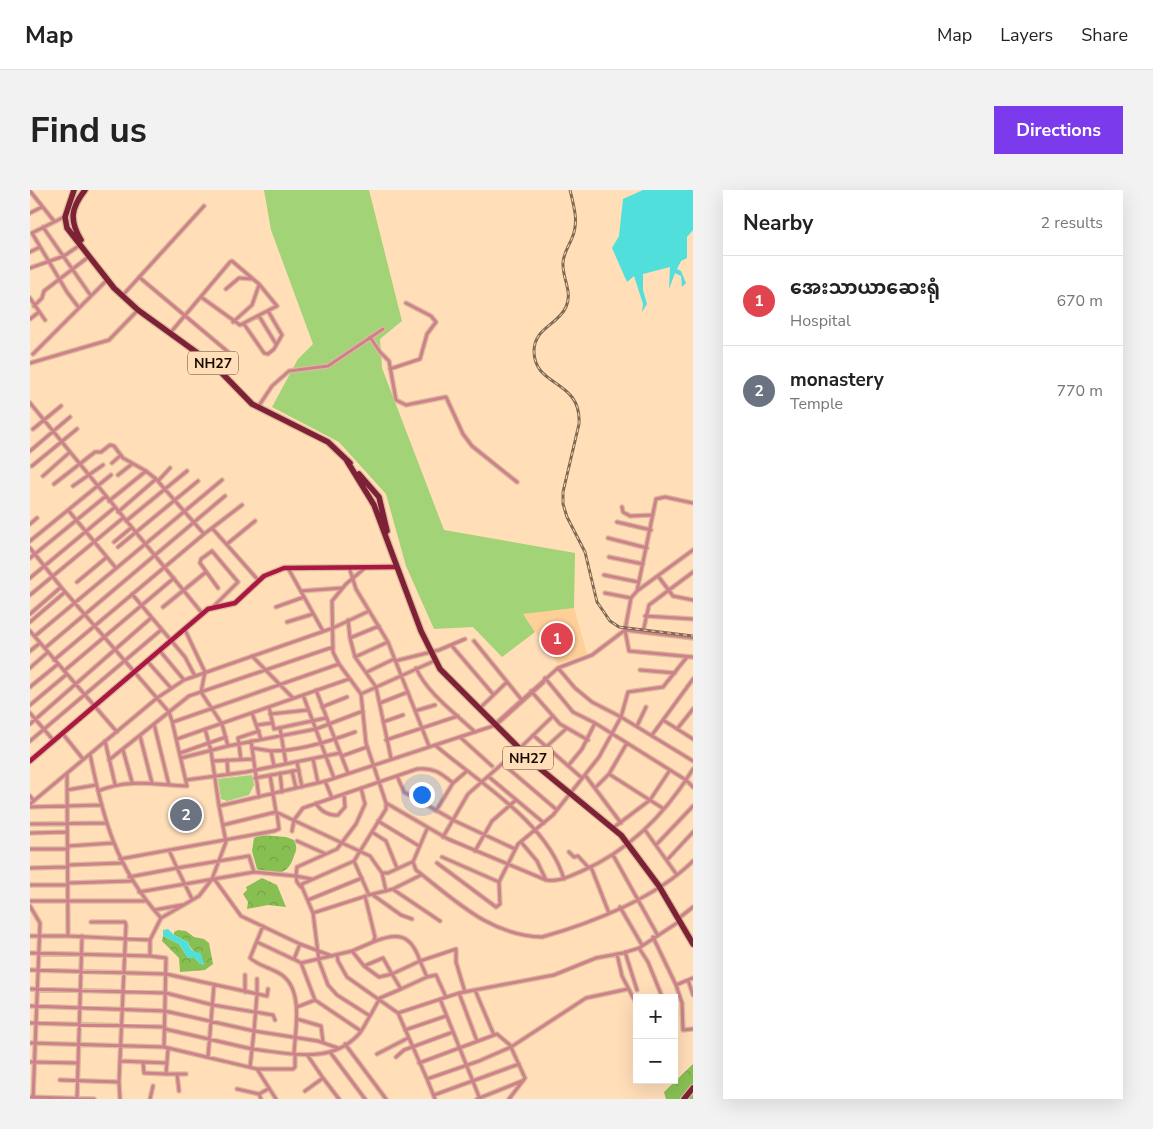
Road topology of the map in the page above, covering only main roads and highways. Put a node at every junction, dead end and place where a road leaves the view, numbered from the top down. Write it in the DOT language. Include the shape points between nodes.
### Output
graph roads {
  1 [pos="74,190"];
  2 [pos="85,190"];
  3 [pos="88,255"];
  4 [pos="396,567"];
  5 [pos="30,761"];
  6 [pos="693,944"];
  7 [pos="693,1088"];
  8 [pos="684,1099"];
  1 -- 3 [label="highway, NH27" via="65,216 67,228"];
  2 -- 3 [label="highway, NH27" via="73,212 73,225"];
  3 -- 4 [label="highway, NH27" via="122,296 214,365 258,408 328,442 347,461 379,497"];
  4 -- 5 [label="main road" via="288,568 274,571 235,603 212,608 203,614"];
  4 -- 6 [label="highway, NH27" via="434,661 519,749 628,843 659,886"];
  7 -- 8 [label="highway"];
}
